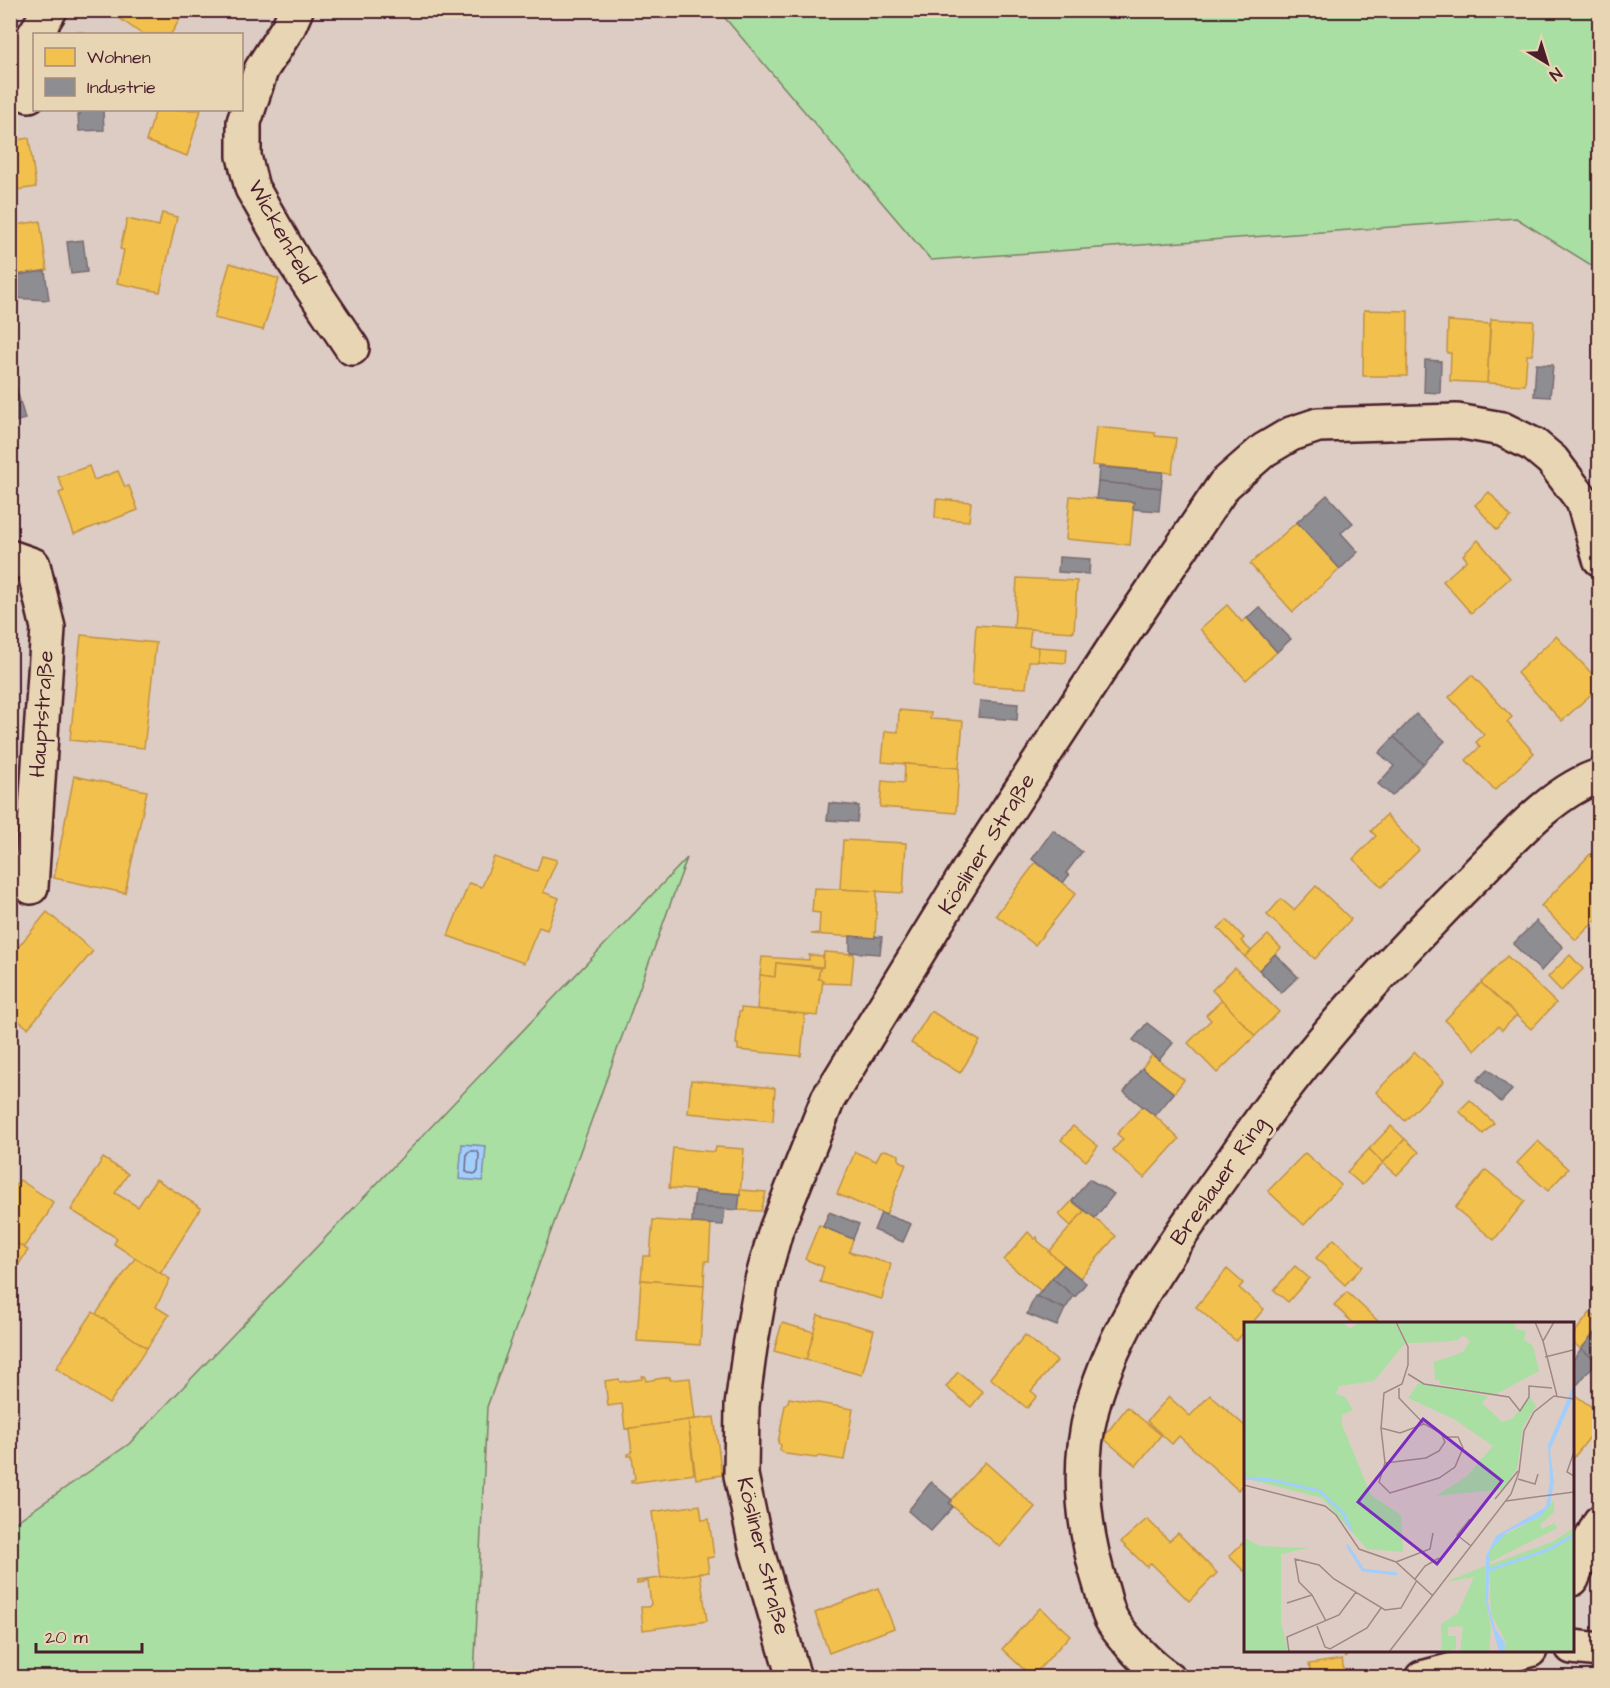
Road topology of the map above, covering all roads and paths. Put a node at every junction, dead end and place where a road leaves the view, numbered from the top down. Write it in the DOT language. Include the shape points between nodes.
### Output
graph roads {
  1 [pos="50,10"];
  2 [pos="296,10"];
  3 [pos="36,33"];
  4 [pos="33,38"];
  5 [pos="29,95"];
  6 [pos="352,348"];
  7 [pos="10,557"];
  8 [pos="1599,559"];
  9 [pos="1599,776"];
  10 [pos="31,887"];
  11 [pos="1599,1522"];
  12 [pos="1574,1574"];
  13 [pos="1574,1647"];
  14 [pos="1599,1650"];
  15 [pos="1522,1652"];
  16 [pos="794,1677"];
  17 [pos="1165,1677"];
  18 [pos="1422,1677"];
  1 -- 3 [label="street"];
  2 -- 6 [label="street, Wickenfeld" via="261,70 244,122 243,156 252,188 295,263"];
  4 -- 5 [label="street"];
  7 -- 10 [label="street, Hauptstraße" via="33,565 48,628"];
  8 -- 16 [label="street, Kösliner Straße" via="1582,501 1552,460 1534,445 1502,429 1457,420 1318,426 1291,434 1264,450 1224,485 970,868 828,1099 777,1230 762,1280 741,1406 741,1475 757,1551"];
  9 -- 17 [label="street, Breslauer Ring" via="1556,799 1516,835 1429,922 1319,1047 1270,1108 1182,1232 1111,1353 1092,1407 1085,1445 1081,1485 1086,1521 1095,1568 1112,1620"];
  11 -- 12 [label="street"];
  13 -- 14 [label="street"];
  15 -- 18 [label="street"];
}
